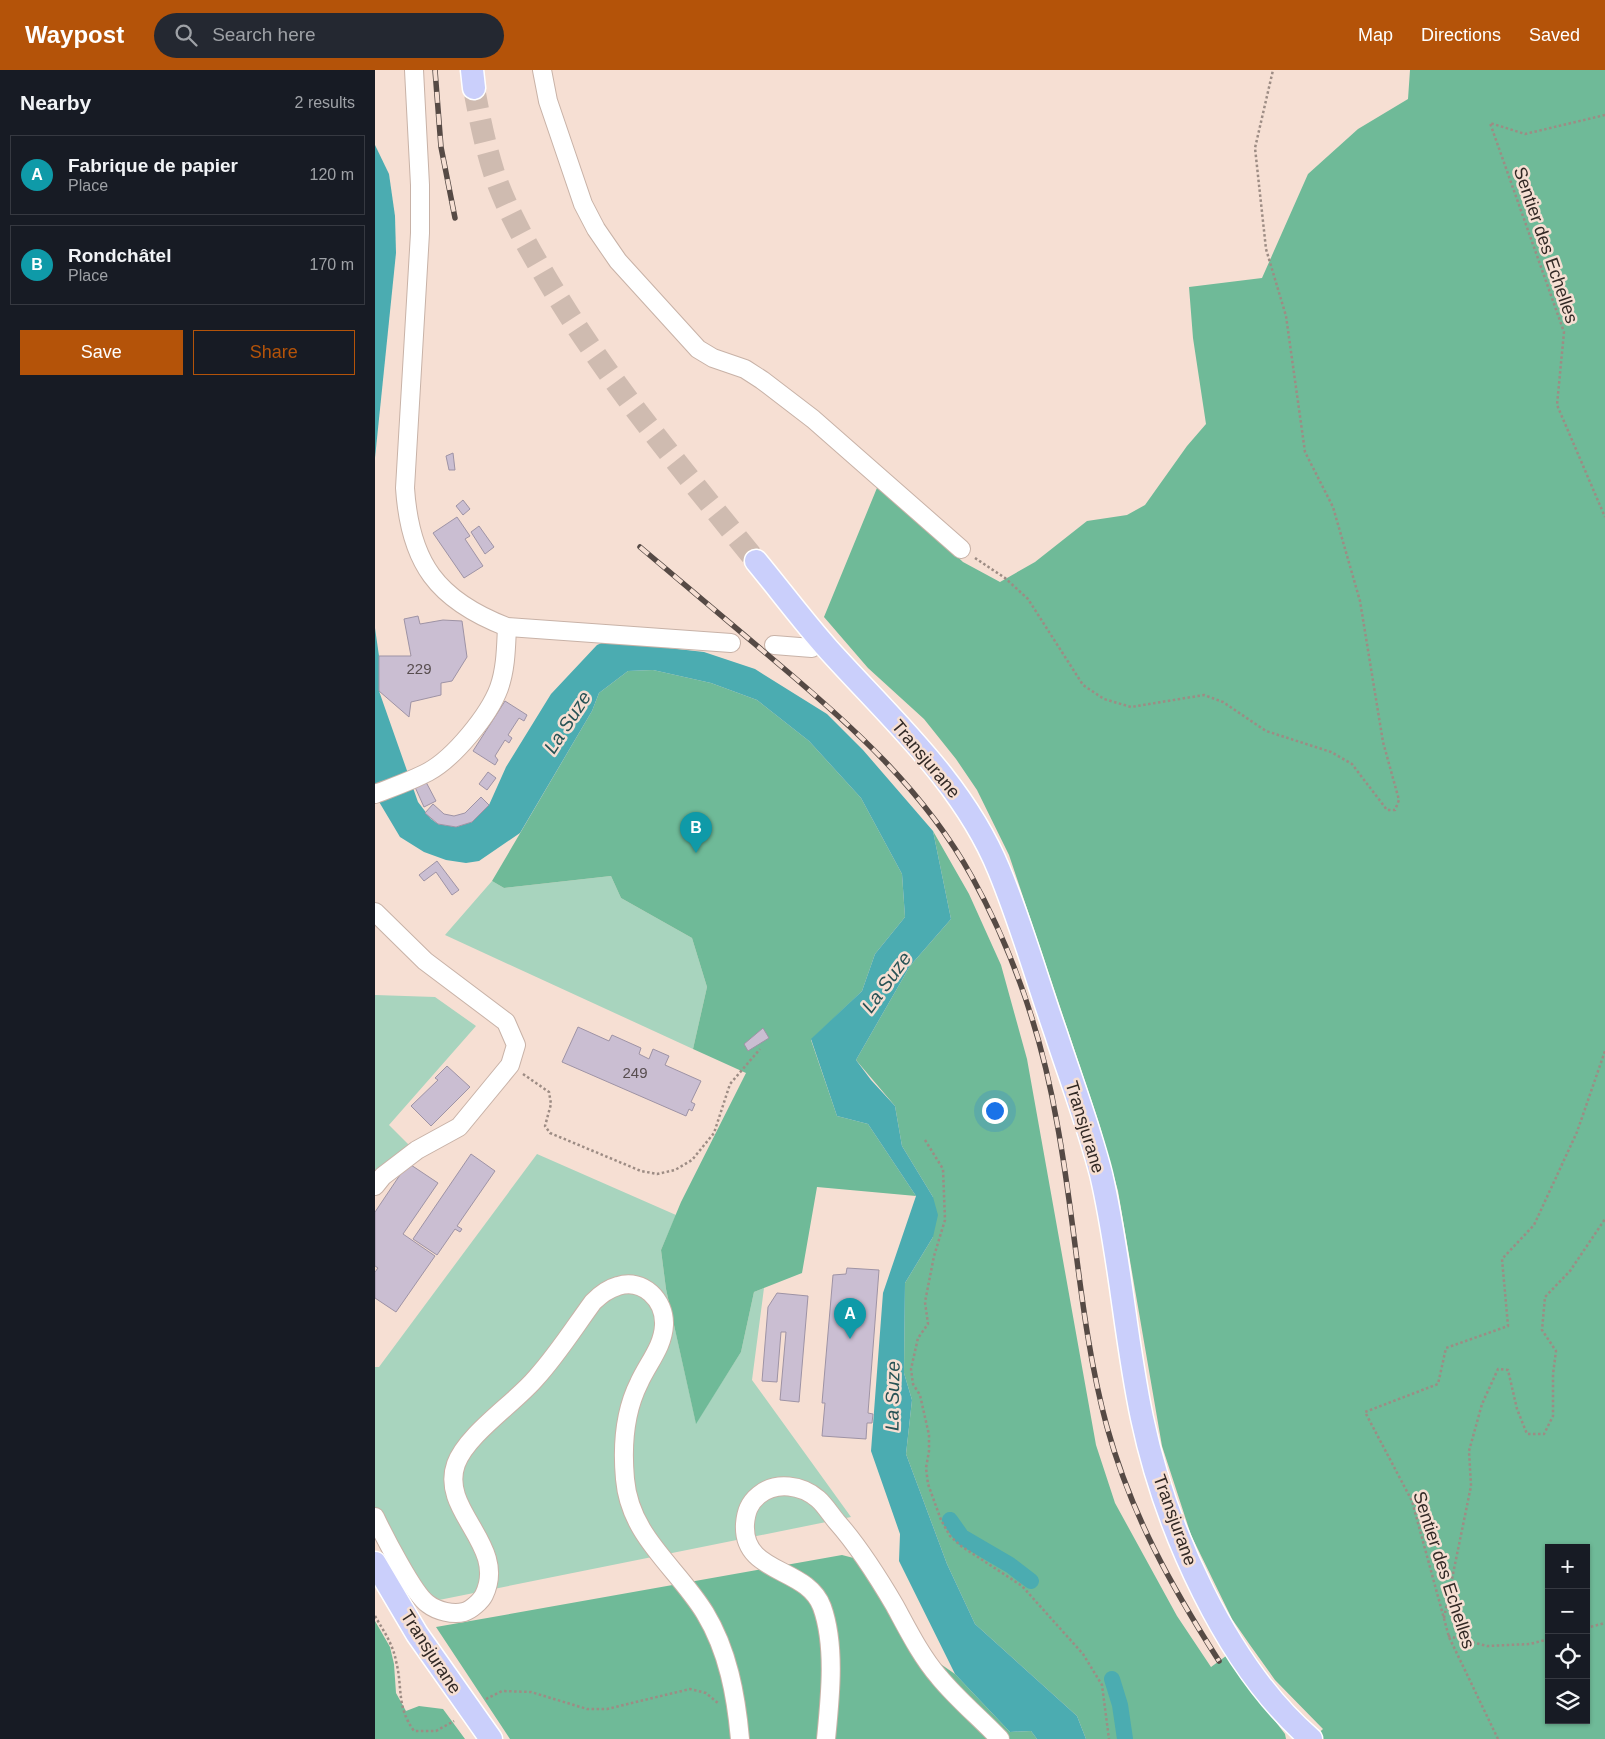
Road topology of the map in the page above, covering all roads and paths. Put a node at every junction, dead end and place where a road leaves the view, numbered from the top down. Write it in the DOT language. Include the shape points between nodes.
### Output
graph roads {
  1 [pos="414,70"];
  2 [pos="542,70"];
  3 [pos="1273,70"];
  4 [pos="1605,115"];
  5 [pos="1605,518"];
  6 [pos="961,549"];
  7 [pos="756,561"];
  8 [pos="507,627"];
  9 [pos="731,643"];
  10 [pos="773,645"];
  11 [pos="813,648"];
  12 [pos="375,794"];
  13 [pos="375,912"];
  14 [pos="760,1049"];
  15 [pos="1605,1051"];
  16 [pos="510,1065"];
  17 [pos="925,1140"];
  18 [pos="375,1186"];
  19 [pos="1605,1219"];
  20 [pos="375,1517"];
  21 [pos="375,1563"];
  22 [pos="375,1616"];
  23 [pos="1444,1619"];
  24 [pos="1605,1622"];
  25 [pos="1590,1627"];
  26 [pos="1448,1636"];
  27 [pos="1545,1640"];
  28 [pos="480,1702"];
  29 [pos="454,1721"];
  30 [pos="739,1730"];
  31 [pos="1294,1731"];
  32 [pos="491,1739"];
  33 [pos="826,1739"];
  34 [pos="999,1739"];
  35 [pos="1109,1739"];
  36 [pos="1311,1739"];
  37 [pos="1498,1739"];
  1 -- 8 [label="street" via="420,233 405,479 408,520 416,549 437,582 485,619"];
  2 -- 6 [label="street" via="548,101 583,204 618,261 698,349 745,369 813,419"];
  3 -- 6 [label="path" via="1255,148 1266,249 1286,316 1305,452 1333,507 1360,602 1383,742 1399,800 1395,810 1387,810 1352,764 1331,752 1266,731 1223,702 1204,695 1131,707 1104,699 1083,685 1029,599 1005,578"];
  4 -- 5 [label="path, Sentier des Echelles" via="1525,134 1490,123 1564,332 1557,405"];
  7 -- 31 [label="main road, Transjurane" via="826,647 943,775 966,807 998,868 1100,1172 1142,1419 1170,1514 1203,1592 1252,1675"];
  8 -- 9 [label="street"];
  8 -- 12 [label="street" via="498,689 487,709 451,755 430,771"];
  10 -- 11 [label="street"];
  13 -- 16 [label="street" via="425,961 506,1022 516,1045"];
  14 -- 16 [label="path" via="729,1084 714,1133 692,1160 675,1170 657,1174 641,1171 550,1133 545,1126 551,1104 549,1092"];
  15 -- 23 [label="path, Sentier des Echelles" via="1577,1132 1534,1225 1502,1259 1508,1326 1446,1348 1437,1384 1365,1412 1412,1501"];
  16 -- 18 [label="street" via="459,1127 417,1150"];
  17 -- 35 [label="path" via="943,1169 945,1220 925,1302 928,1324 918,1338 911,1369 929,1435 928,1484 944,1528 961,1546 1022,1586 1083,1654 1102,1685"];
  19 -- 23 [label="path" via="1570,1271 1545,1297 1542,1330 1556,1351 1553,1416 1544,1434 1527,1434 1508,1370 1499,1369 1482,1404 1469,1451 1471,1486"];
  20 -- 30 [label="street" via="427,1604 445,1612 465,1612 482,1600 490,1582 488,1557 456,1498 453,1482 456,1464 470,1443 536,1379 604,1291 619,1285 638,1286 652,1293 663,1307 664,1325 661,1343 639,1383 628,1412 623,1447 625,1481 647,1541 689,1590 716,1635 727,1662"];
  21 -- 32 [label="main road, Transjurane" via="417,1634"];
  22 -- 29 [label="path" via="397,1663 404,1718 414,1731 436,1731"];
  23 -- 26 [label="path, Sentier des Echelles"];
  24 -- 25 [label="path"];
  26 -- 27 [label="path" via="1487,1646"];
  26 -- 37 [label="path, Sentier des Echelles"];
  28 -- 30 [label="path" via="502,1691 531,1692 587,1708 607,1709 690,1689 706,1693"];
  31 -- 36 [label="main road, Transjurane"];
  33 -- 34 [label="street" via="830,1667 822,1606 813,1591 800,1580 760,1560 745,1532 751,1501 765,1490 782,1486 801,1488 818,1499 873,1569 939,1677"];
}
